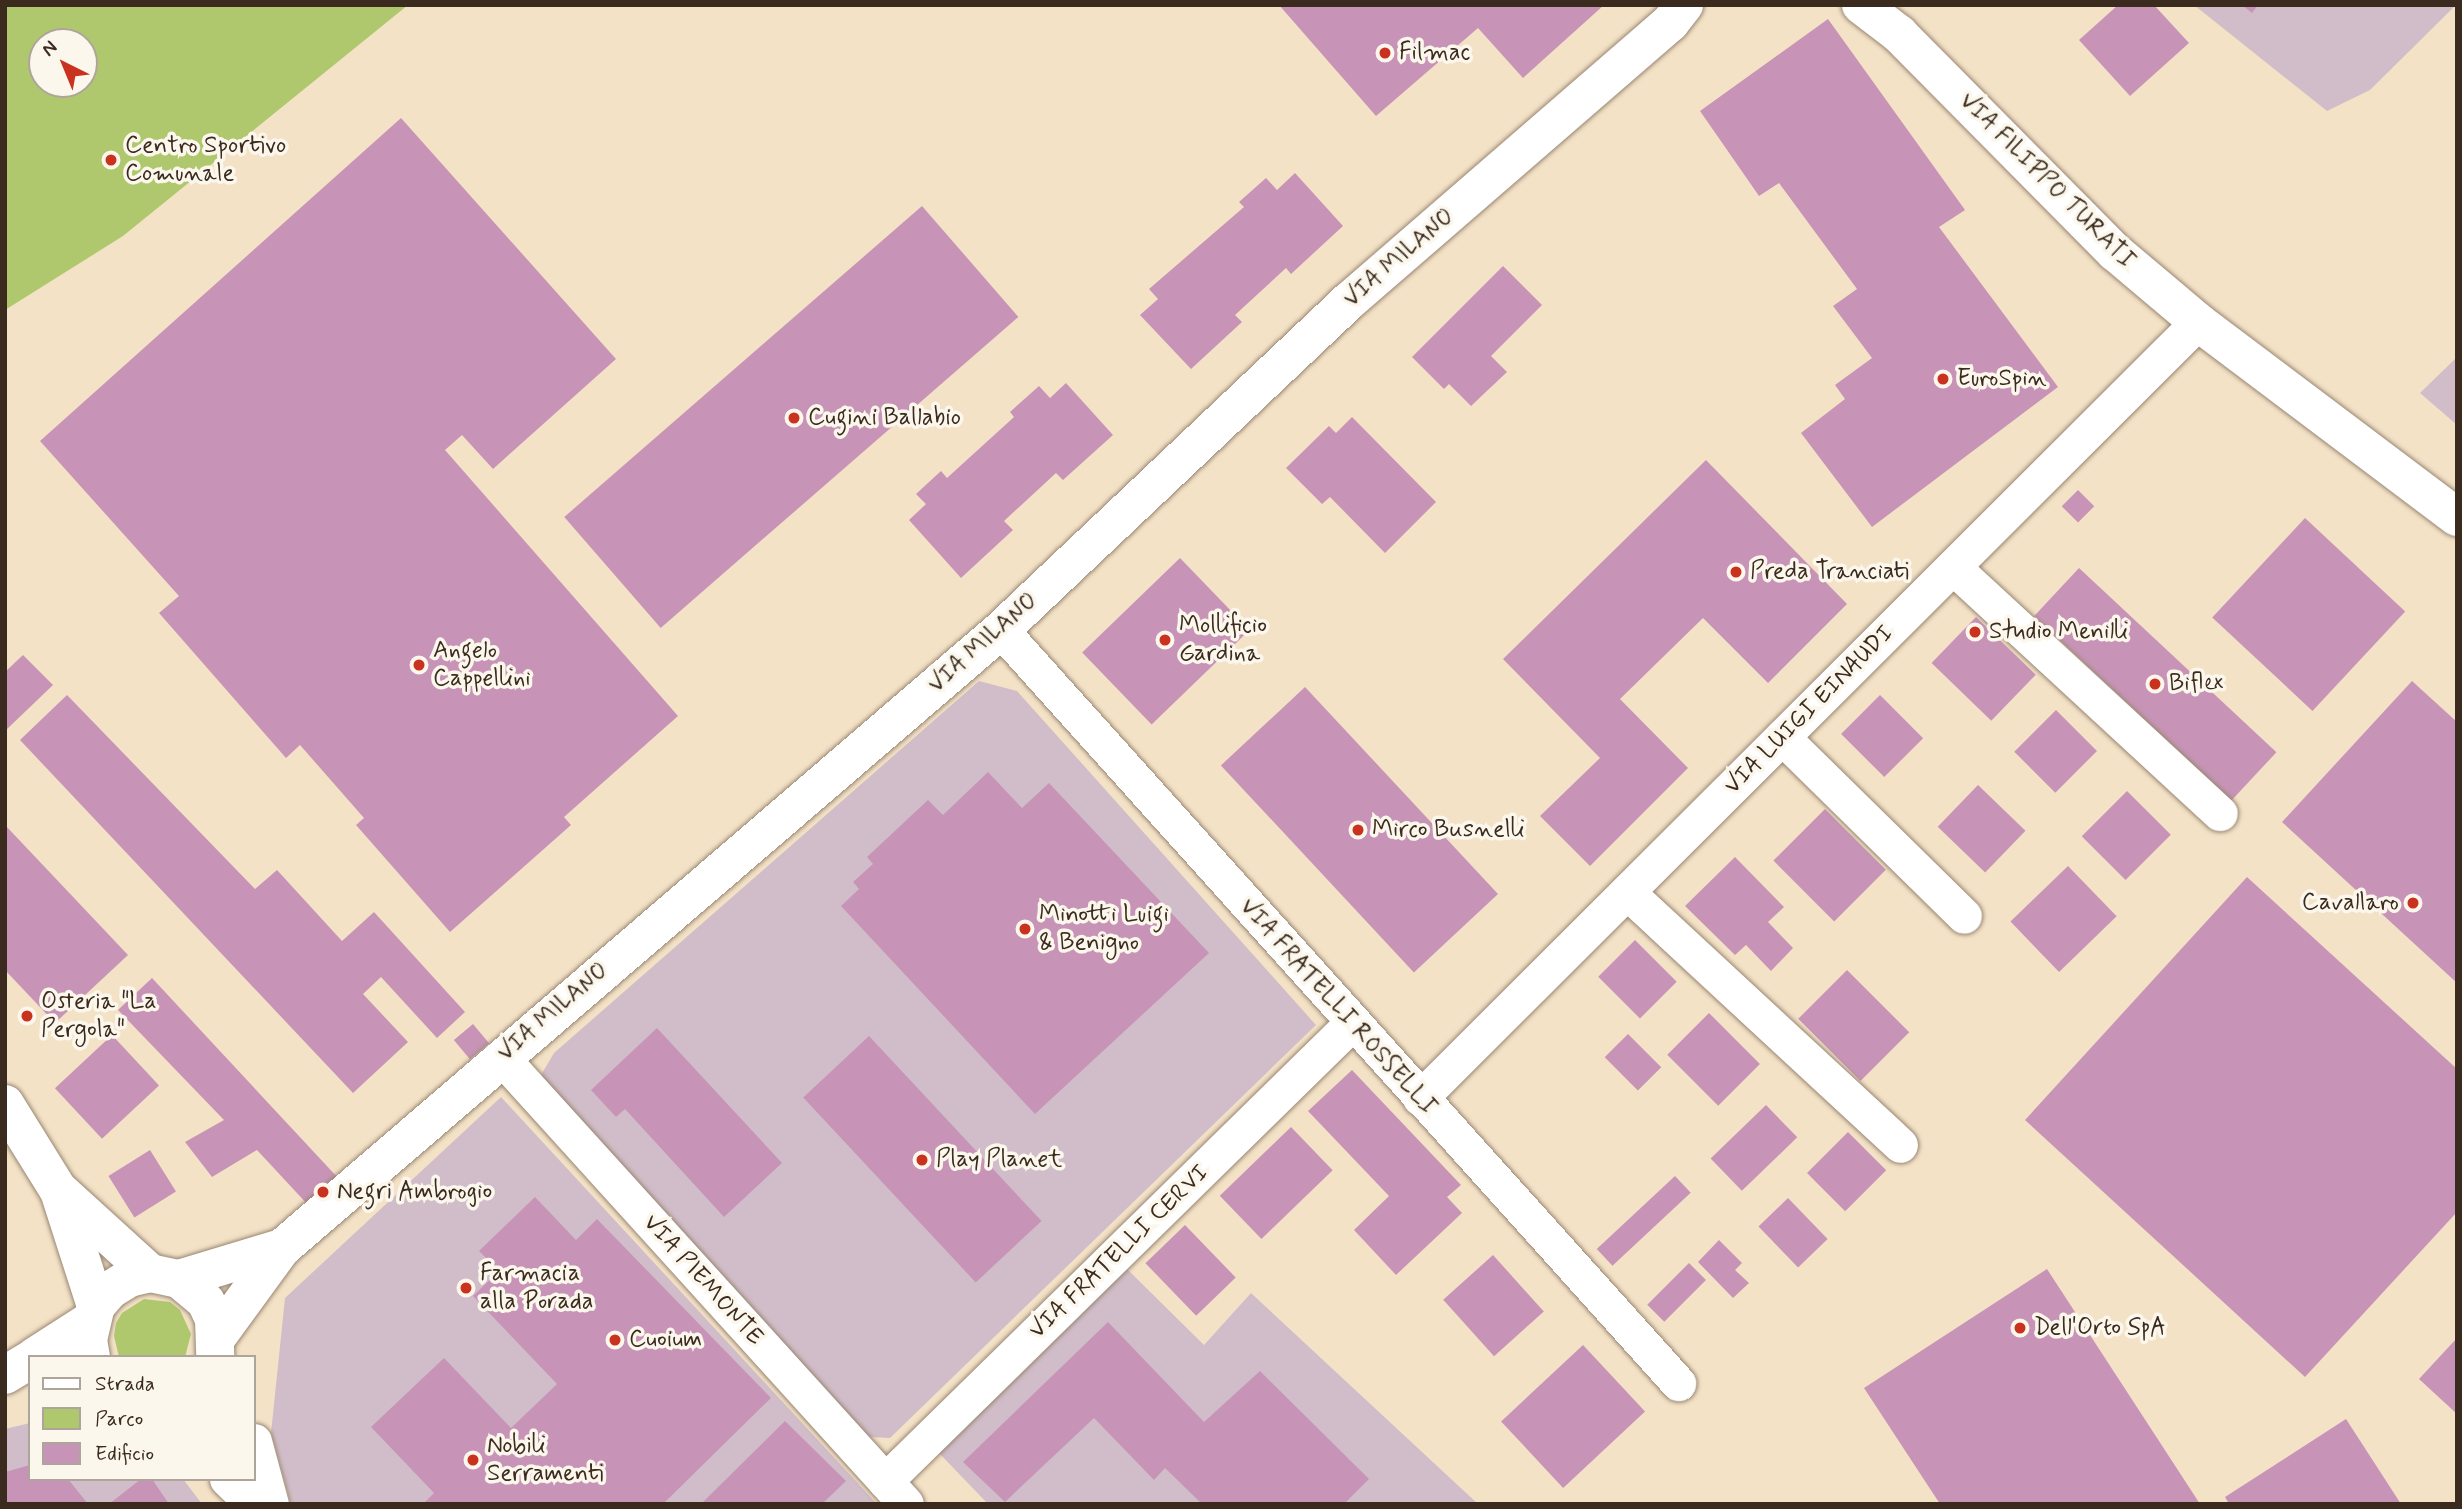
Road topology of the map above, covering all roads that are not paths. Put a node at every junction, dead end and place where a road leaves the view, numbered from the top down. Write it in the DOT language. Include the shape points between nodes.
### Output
graph roads {
  1 [pos="1706,5"];
  2 [pos="1861,5"];
  3 [pos="1677,14"];
  4 [pos="1894,20"];
  5 [pos="2199,322"];
  6 [pos="2457,517"];
  7 [pos="1953,567"];
  8 [pos="1001,630"];
  9 [pos="1782,737"];
  10 [pos="2220,813"];
  11 [pos="1627,892"];
  12 [pos="1964,916"];
  13 [pos="1352,1023"];
  14 [pos="501,1057"];
  15 [pos="1420,1098"];
  16 [pos="5,1104"];
  17 [pos="1900,1144"];
  18 [pos="59,1191"];
  19 [pos="282,1248"];
  20 [pos="164,1276"];
  21 [pos="93,1328"];
  22 [pos="216,1347"];
  23 [pos="38,1355"];
  24 [pos="28,1361"];
  25 [pos="5,1375"];
  26 [pos="1678,1383"];
  27 [pos="5,1387"];
  28 [pos="28,1389"];
  29 [pos="256,1448"];
  30 [pos="230,1481"];
  31 [pos="896,1493"];
  32 [pos="253,1504"];
  33 [pos="271,1504"];
  1 -- 3 [label="street, VIA MILANO"];
  2 -- 4 [label="street, VIA FILIPPO TURATI"];
  3 -- 8 [label="street, VIA MILANO" via="1349,301"];
  4 -- 5 [label="street, VIA FILIPPO TURATI" via="2115,252"];
  5 -- 6 [label="street, VIA FILIPPO TURATI"];
  5 -- 7 [label="street, VIA LUIGI EINAUDI"];
  7 -- 9 [label="street, VIA LUIGI EINAUDI"];
  7 -- 10 [label="street"];
  8 -- 13 [label="street, VIA FRATELLI ROSSELLI"];
  8 -- 14 [label="street, VIA MILANO"];
  9 -- 11 [label="street, VIA LUIGI EINAUDI"];
  9 -- 12 [label="street"];
  11 -- 15 [label="street, VIA LUIGI EINAUDI"];
  11 -- 17 [label="street"];
  13 -- 15 [label="street, VIA FRATELLI ROSSELLI"];
  13 -- 31 [label="street, VIA FRATELLI CERVI"];
  14 -- 19 [label="street, VIA MILANO"];
  14 -- 31 [label="street, VIA PIEMONTE"];
  15 -- 26 [label="street, VIA FRATELLI ROSSELLI"];
  16 -- 18 [label="street"];
  18 -- 20 [label="street"];
  18 -- 21 [label="street"];
  19 -- 20 [label="street, VIA MILANO"];
  19 -- 22 [label="street, VIA MILANO"];
  20 -- 21 [label="street, VIA MILANO" via="119,1284"];
  20 -- 22 [label="street" via="206,1302"];
  21 -- 23 [label="street"];
  24 -- 25 [label="street"];
  27 -- 28 [label="street"];
  29 -- 33 [label="street"];
  30 -- 32 [label="street"];
}
